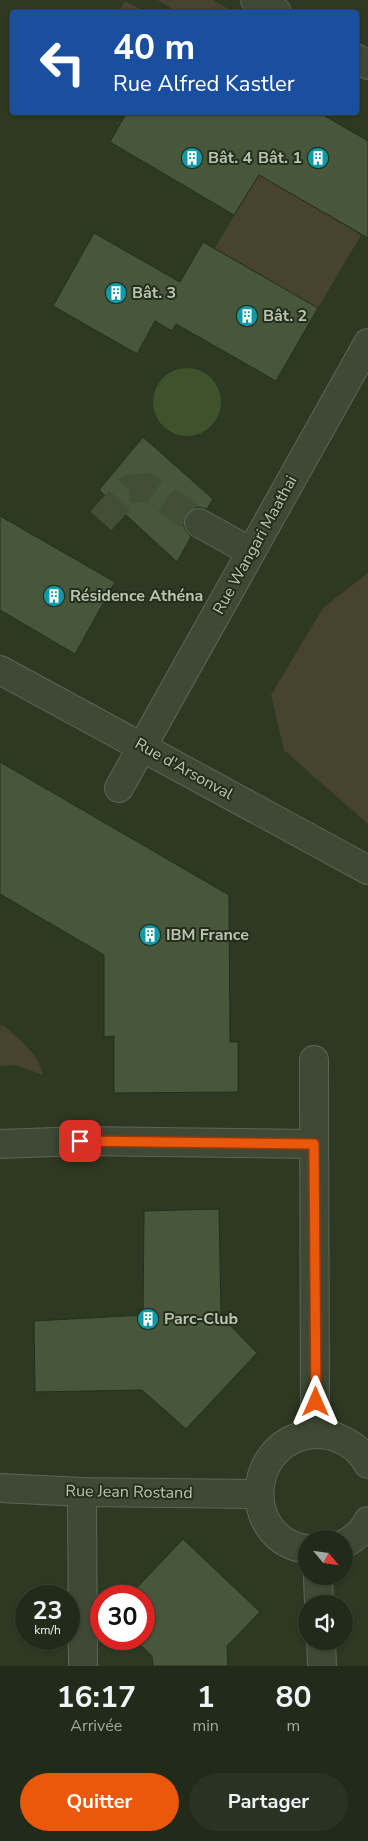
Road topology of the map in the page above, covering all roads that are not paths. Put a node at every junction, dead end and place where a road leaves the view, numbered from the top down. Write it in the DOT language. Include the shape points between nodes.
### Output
graph roads {
  1 [pos="255,0"];
  2 [pos="273,10"];
  3 [pos="368,343"];
  4 [pos="199,523"];
  5 [pos="251,552"];
  6 [pos="0,670"];
  7 [pos="142,746"];
  8 [pos="120,788"];
  9 [pos="368,870"];
  10 [pos="314,1060"];
  11 [pos="0,1144"];
  12 [pos="314,1144"];
  13 [pos="316,1433"];
  14 [pos="368,1464"];
  15 [pos="0,1488"];
  16 [pos="82,1492"];
  17 [pos="259,1494"];
  18 [pos="368,1521"];
  19 [pos="353,1539"];
  20 [pos="298,1547"];
  21 [pos="321,1650"];
  22 [pos="83,1666"];
  23 [pos="322,1666"];
  1 -- 2 [label="street"];
  3 -- 5 [label="street, Rue Wangari Maathai"];
  4 -- 5 [label="street"];
  5 -- 7 [label="street, Rue Wangari Maathai"];
  6 -- 7 [label="street, Rue d'Arsonval"];
  7 -- 8 [label="street, Rue Wangari Maathai"];
  7 -- 9 [label="street, Rue d'Arsonval"];
  10 -- 12 [label="street"];
  11 -- 12 [label="street" via="80,1141"];
  12 -- 13 [label="street"];
  13 -- 14 [label="street" via="334,1436 351,1444"];
  13 -- 17 [label="street" via="298,1437 269,1459 261,1476"];
  15 -- 16 [label="street, Rue Jean Rostand"];
  16 -- 17 [label="street, Rue Jean Rostand"];
  16 -- 22 [label="street"];
  17 -- 20 [label="street" via="262,1512 270,1528"];
  18 -- 19 [label="street"];
  21 -- 23 [label="street"];
}
